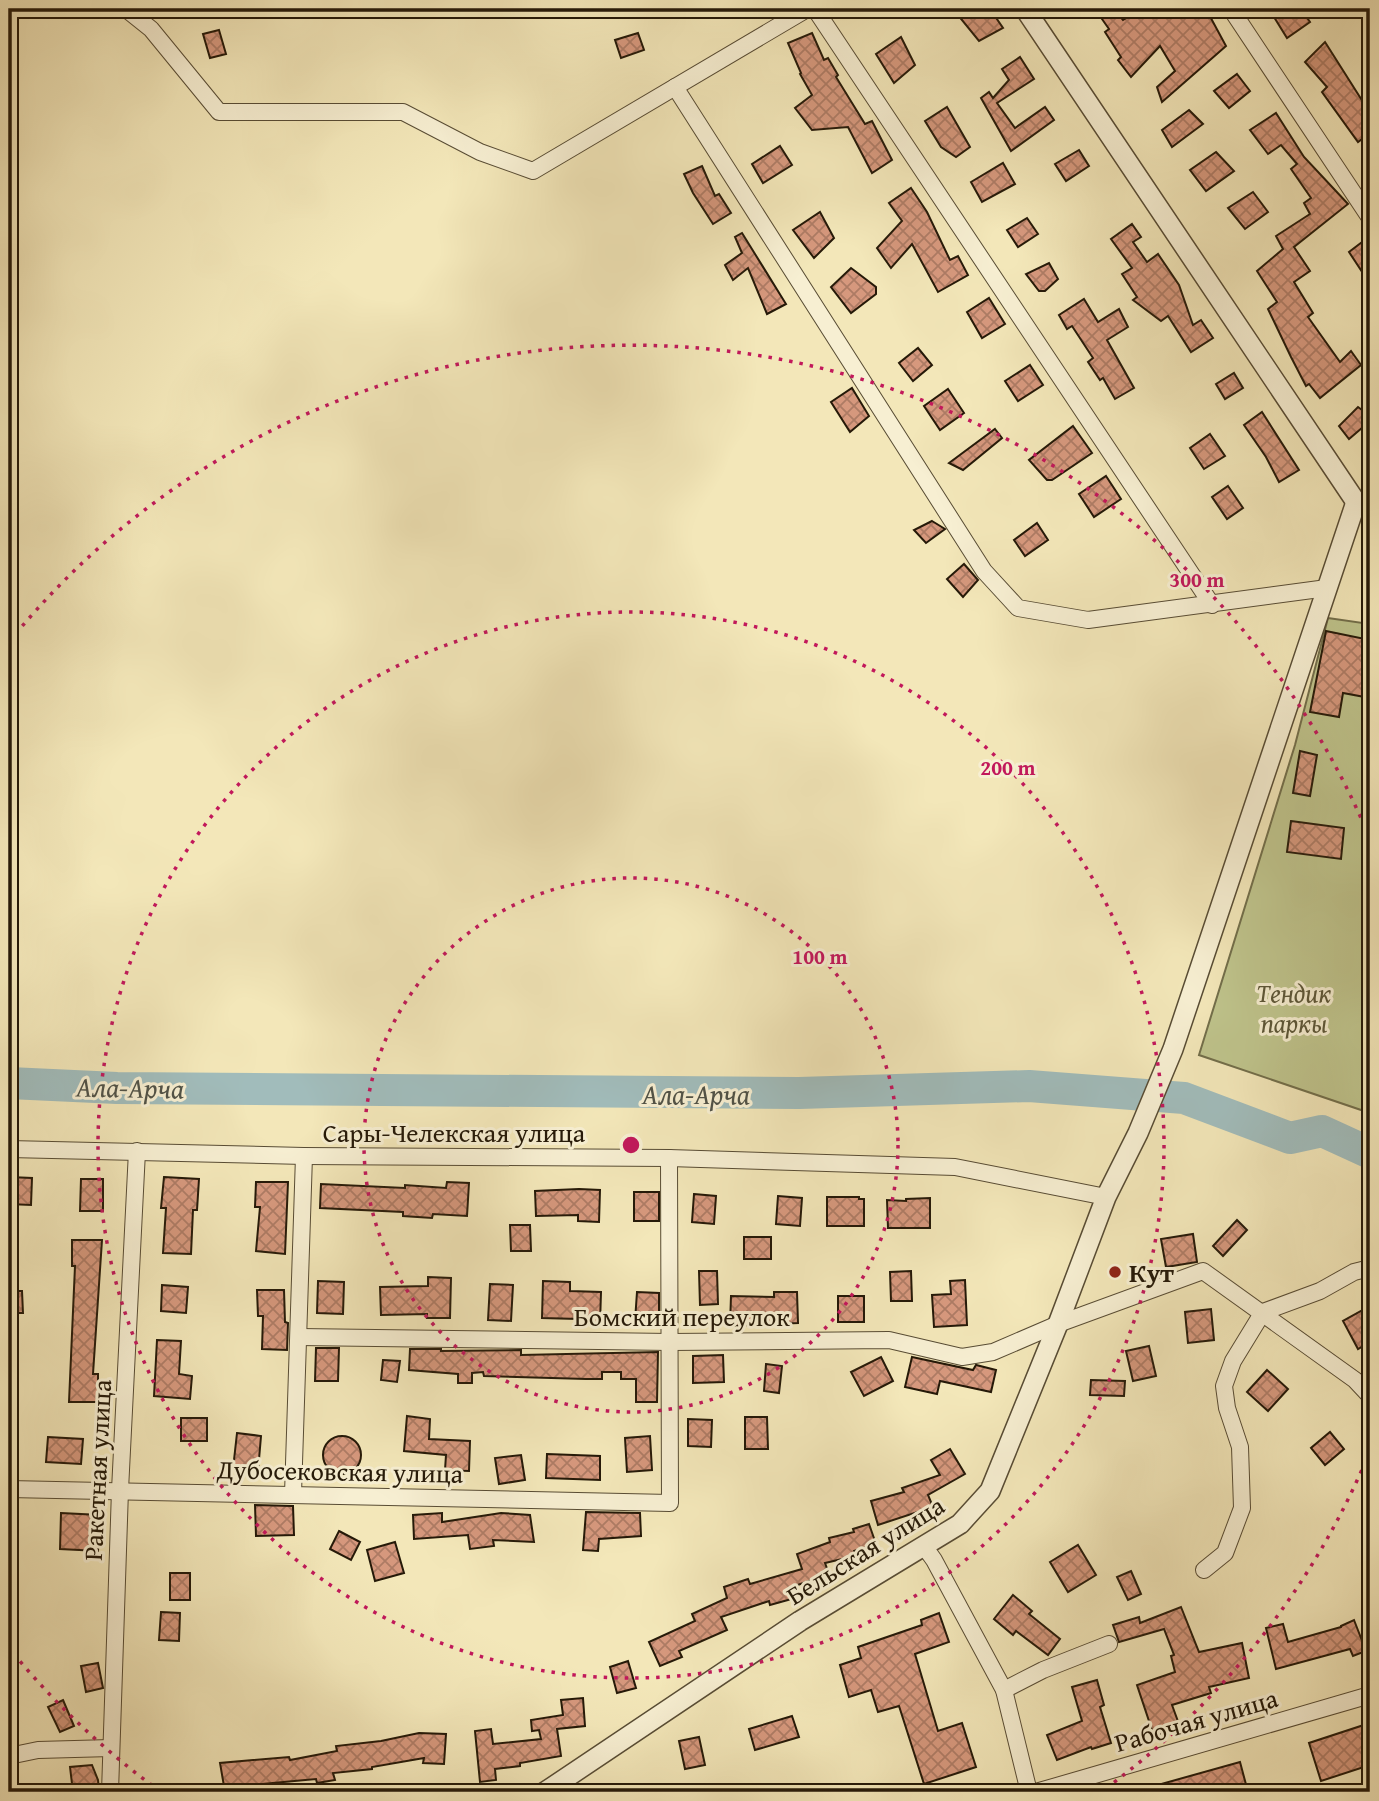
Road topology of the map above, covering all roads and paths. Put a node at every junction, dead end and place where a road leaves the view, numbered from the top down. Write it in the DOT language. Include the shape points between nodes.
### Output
graph roads {
  1 [pos="126,9"];
  2 [pos="807,9"];
  3 [pos="815,9"];
  4 [pos="1025,9"];
  5 [pos="1231,9"];
  6 [pos="675,87"];
  7 [pos="1370,218"];
  8 [pos="1363,498"];
  9 [pos="1327,588"];
  10 [pos="1212,605"];
  11 [pos="9,1149"];
  12 [pos="137,1151"];
  13 [pos="304,1156"];
  14 [pos="669,1158"];
  15 [pos="1106,1197"];
  16 [pos="1370,1268"];
  17 [pos="1263,1312"];
  18 [pos="1058,1324"];
  19 [pos="299,1337"];
  20 [pos="670,1342"];
  21 [pos="1370,1396"];
  22 [pos="9,1489"];
  23 [pos="120,1490"];
  24 [pos="293,1494"];
  25 [pos="924,1546"];
  26 [pos="1204,1570"];
  27 [pos="1109,1644"];
  28 [pos="1004,1690"];
  29 [pos="1370,1695"];
  30 [pos="111,1748"];
  31 [pos="9,1756"];
  32 [pos="110,1792"];
  33 [pos="545,1792"];
  34 [pos="1029,1792"];
  35 [pos="1036,1792"];
  1 -- 6 [label="street" via="151,29 219,112 403,112 480,152 533,171"];
  2 -- 6 [label="street"];
  3 -- 10 [label="street"];
  4 -- 8 [label="street"];
  5 -- 7 [label="street"];
  6 -- 10 [label="street" via="984,571 1018,608 1088,620"];
  8 -- 9 [label="street, Бельская улица"];
  9 -- 10 [label="street"];
  9 -- 15 [label="street, Бельская улица" via="1173,1049"];
  11 -- 12 [label="street, Сары-Челекская улица"];
  12 -- 13 [label="street, Сары-Челекская улица"];
  12 -- 23 [label="street, Ракетная улица"];
  13 -- 14 [label="street, Сары-Челекская улица"];
  13 -- 19 [label="street"];
  14 -- 15 [label="street, Сары-Челекская улица" via="955,1167"];
  14 -- 20 [label="street"];
  15 -- 18 [label="street, Бельская улица"];
  16 -- 17 [label="street"];
  17 -- 18 [label="street, Бомский переулок" via="1203,1271"];
  17 -- 21 [label="street"];
  17 -- 26 [label="street" via="1233,1361 1224,1386 1240,1447 1242,1508 1225,1553"];
  18 -- 20 [label="street, Бомский переулок" via="993,1352 962,1357 889,1340"];
  18 -- 25 [label="street, Бельская улица" via="990,1492 960,1524"];
  19 -- 20 [label="street, Бомский переулок"];
  19 -- 24 [label="street"];
  20 -- 24 [label="street, Дубосековская улица" via="670,1503"];
  22 -- 23 [label="street, Дубосековская улица"];
  23 -- 24 [label="street, Дубосековская улица"];
  23 -- 30 [label="street, Ракетная улица"];
  25 -- 28 [label="street"];
  25 -- 33 [label="street, Бельская улица" via="800,1621"];
  27 -- 28 [label="street"];
  28 -- 34 [label="street"];
  29 -- 35 [label="street, Рабочая улица"];
  30 -- 31 [label="street" via="38,1750"];
  30 -- 32 [label="street, Ракетная улица"];
}
